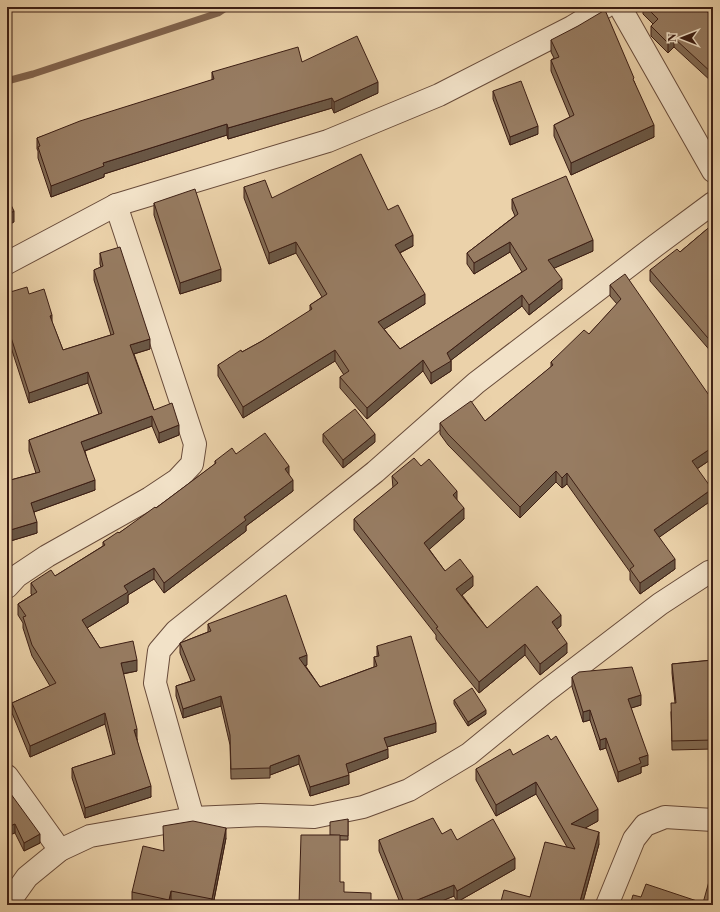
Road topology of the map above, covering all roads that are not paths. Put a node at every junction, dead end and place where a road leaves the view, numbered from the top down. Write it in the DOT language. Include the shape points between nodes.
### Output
graph roads {
  1 [pos="605,7"];
  2 [pos="620,7"];
  3 [pos="713,171"];
  4 [pos="713,203"];
  5 [pos="116,206"];
  6 [pos="7,263"];
  7 [pos="713,571"];
  8 [pos="7,587"];
  9 [pos="7,776"];
  10 [pos="194,818"];
  11 [pos="713,820"];
  12 [pos="60,850"];
  13 [pos="7,905"];
  14 [pos="607,905"];
  1 -- 5 [label="street" via="439,95 328,141"];
  2 -- 3 [label="street"];
  4 -- 10 [label="street" via="476,383 375,472 176,631 159,651 154,683"];
  5 -- 6 [label="street"];
  5 -- 8 [label="street" via="195,444 192,464 177,480 150,498 47,556 17,576"];
  7 -- 10 [label="street" via="660,604 544,692 469,754 410,790 363,807 314,817 260,815"];
  9 -- 12 [label="street"];
  10 -- 12 [label="street" via="90,836"];
  11 -- 14 [label="street" via="665,817 645,825 634,839"];
  12 -- 13 [label="street" via="27,877"];
}
